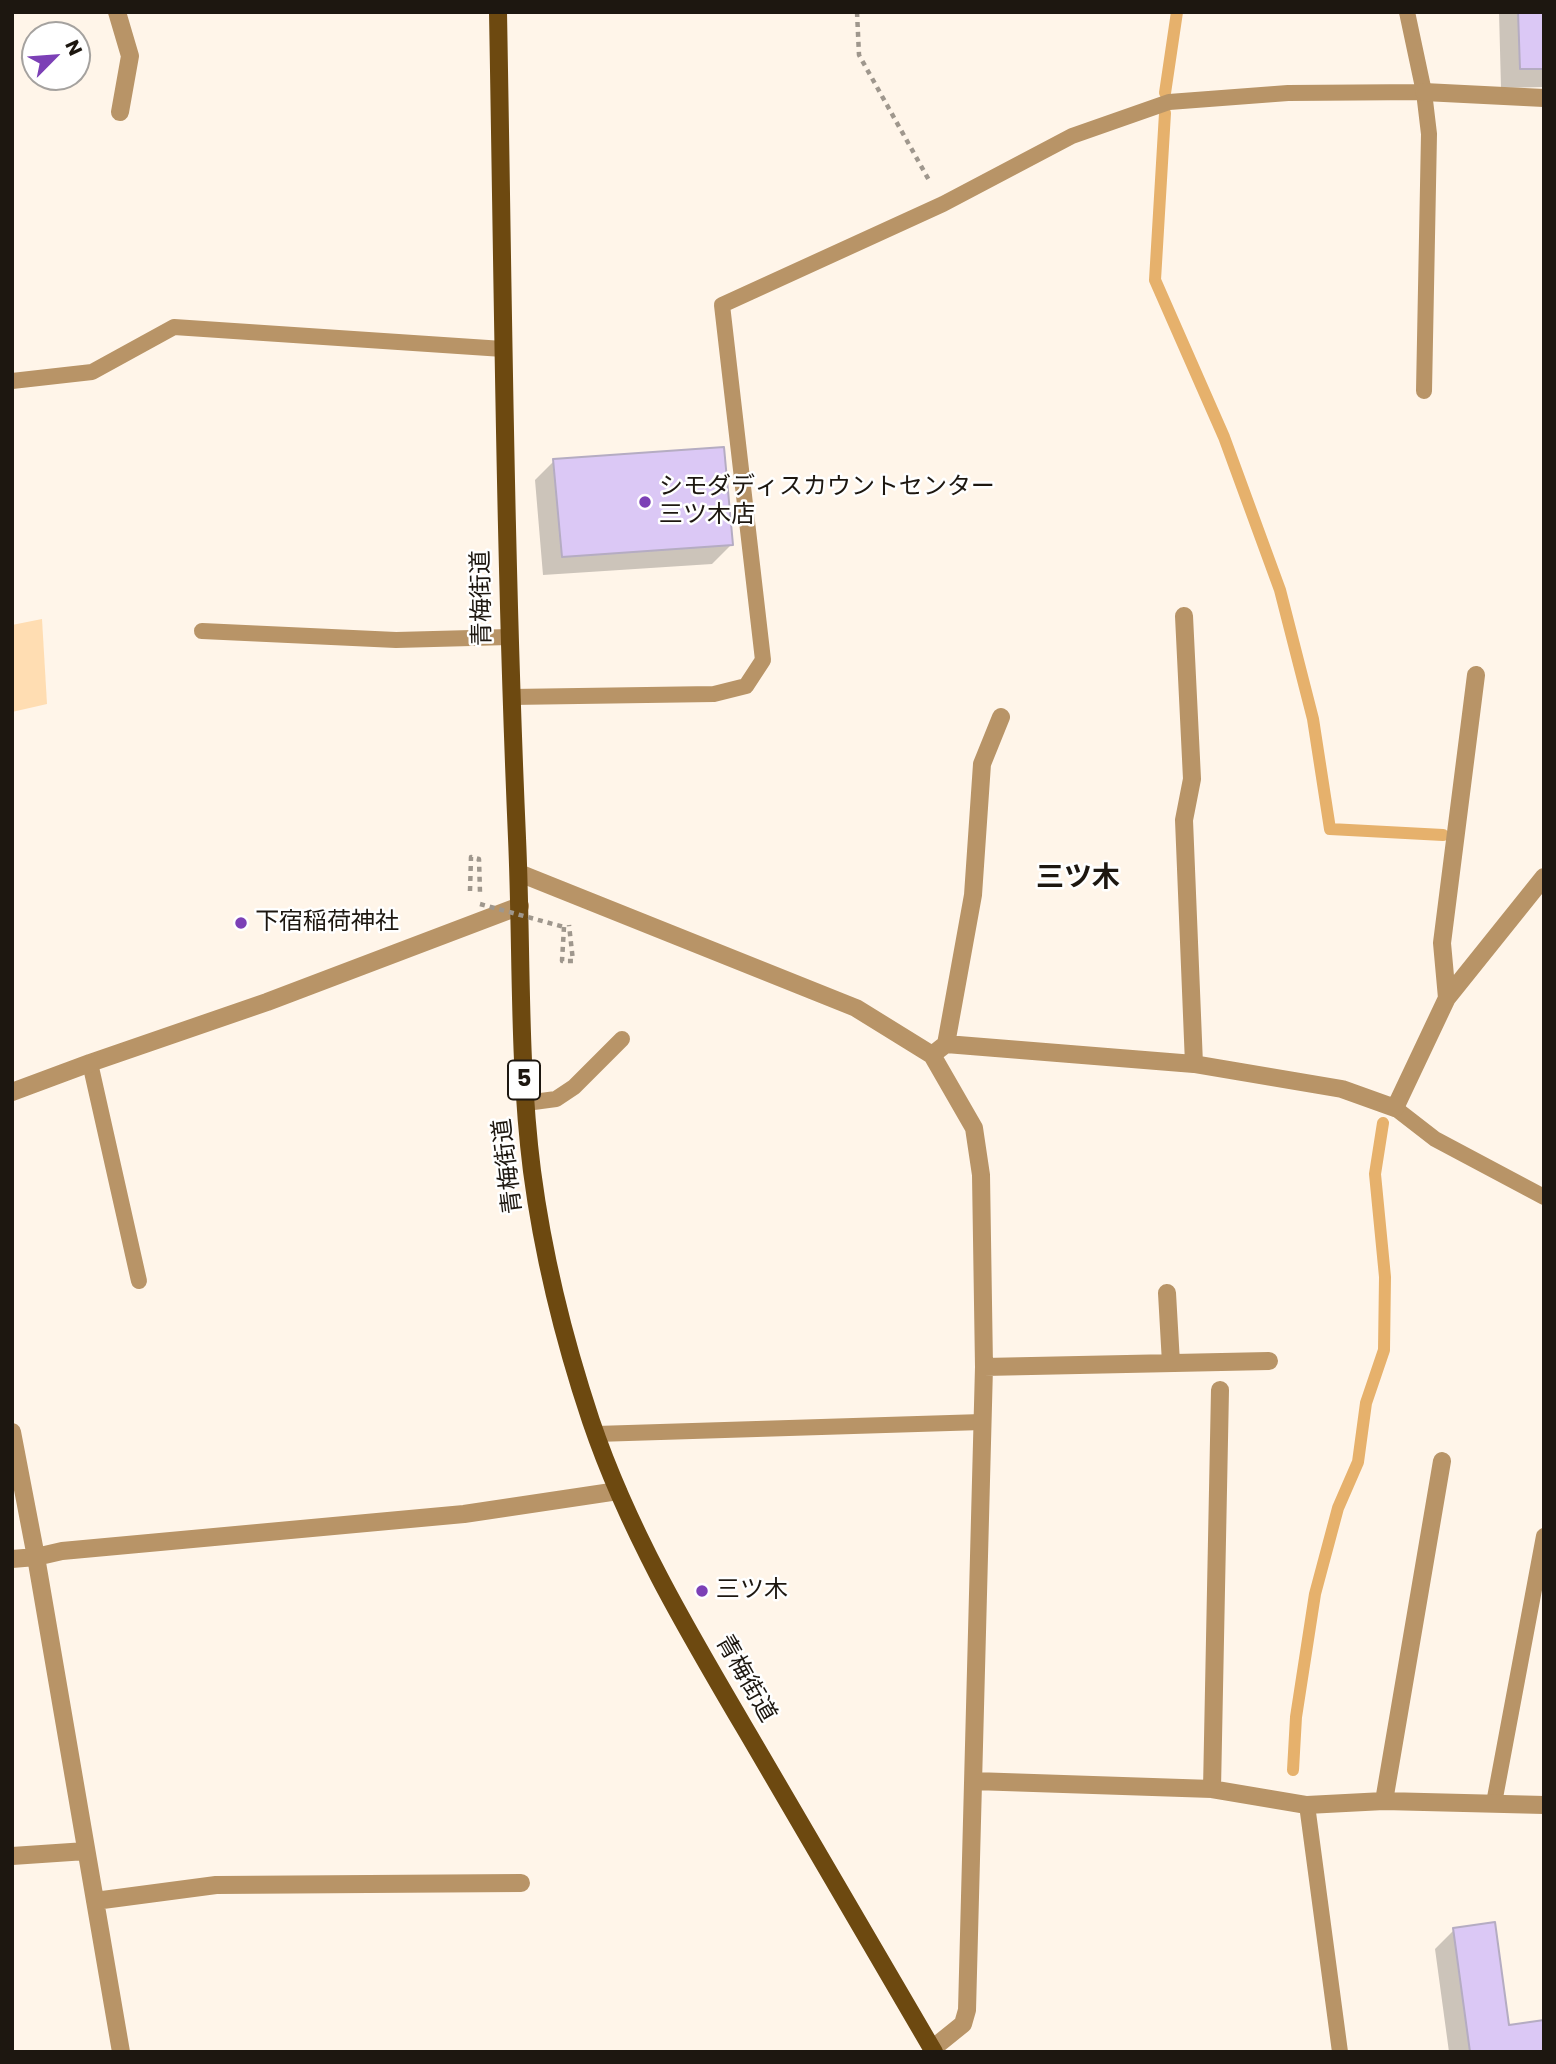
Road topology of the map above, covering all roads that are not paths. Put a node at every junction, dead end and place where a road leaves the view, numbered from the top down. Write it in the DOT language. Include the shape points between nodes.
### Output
graph roads {
  1 [pos="117,12"];
  2 [pos="498,12"];
  3 [pos="1407,12"];
  4 [pos="1424,92"];
  5 [pos="1544,98"];
  6 [pos="120,111"];
  7 [pos="503,349"];
  8 [pos="12,381"];
  9 [pos="1424,391"];
  10 [pos="1184,616"];
  11 [pos="202,631"];
  12 [pos="509,637"];
  13 [pos="1476,675"];
  14 [pos="511,697"];
  15 [pos="1001,717"];
  16 [pos="519,873"];
  17 [pos="1544,877"];
  18 [pos="520,906"];
  19 [pos="1447,998"];
  20 [pos="622,1039"];
  21 [pos="939,1050"];
  22 [pos="90,1063"];
  23 [pos="1194,1064"];
  24 [pos="12,1092"];
  25 [pos="526,1102"];
  26 [pos="1395,1108"];
  27 [pos="1544,1197"];
  28 [pos="139,1281"];
  29 [pos="1167,1293"];
  30 [pos="1269,1361"];
  31 [pos="1171,1363"];
  32 [pos="984,1367"];
  33 [pos="1220,1390"];
  34 [pos="982,1422"];
  35 [pos="12,1432"];
  36 [pos="596,1434"];
  37 [pos="1442,1461"];
  38 [pos="618,1491"];
  39 [pos="1544,1536"];
  40 [pos="36,1558"];
  41 [pos="12,1559"];
  42 [pos="974,1781"];
  43 [pos="1212,1789"];
  44 [pos="1384,1801"];
  45 [pos="1494,1803"];
  46 [pos="1307,1805"];
  47 [pos="1544,1805"];
  48 [pos="86,1851"];
  49 [pos="12,1856"];
  50 [pos="521,1883"];
  51 [pos="95,1901"];
  52 [pos="933,2050"];
  53 [pos="121,2052"];
  54 [pos="1340,2052"];
  1 -- 6 [label="street" via="130,57"];
  2 -- 7 [label="main road, 青梅街道 / 5"];
  3 -- 4 [label="lane"];
  4 -- 5 [label="street"];
  4 -- 9 [label="lane" via="1429,134"];
  4 -- 14 [label="lane" via="1288,93 1169,102 1072,136 943,204 722,305 763,660 746,686 714,694"];
  7 -- 8 [label="lane" via="174,327 92,372"];
  7 -- 12 [label="main road, 青梅街道 / 5"];
  10 -- 23 [label="street" via="1192,779 1184,820"];
  11 -- 12 [label="lane" via="396,640"];
  12 -- 14 [label="main road, 青梅街道 / 5"];
  13 -- 19 [label="street" via="1442,943"];
  14 -- 16 [label="main road, 青梅街道 / 5"];
  15 -- 21 [label="street" via="982,764 973,895"];
  16 -- 18 [label="main road, 青梅街道 / 5"];
  16 -- 21 [label="street" via="856,1008"];
  17 -- 19 [label="street"];
  18 -- 22 [label="street" via="268,1002"];
  18 -- 25 [label="main road, 青梅街道 / 5"];
  19 -- 26 [label="street"];
  20 -- 25 [label="lane" via="575,1087 556,1099"];
  21 -- 23 [label="street"];
  21 -- 32 [label="street" via="974,1128 981,1175"];
  22 -- 24 [label="street"];
  22 -- 28 [label="lane"];
  23 -- 26 [label="street" via="1342,1089"];
  25 -- 36 [label="main road, 青梅街道 / 5" via="550,1273"];
  26 -- 27 [label="lane" via="1435,1139"];
  29 -- 31 [label="street"];
  30 -- 31 [label="street"];
  31 -- 32 [label="street"];
  32 -- 34 [label="street"];
  33 -- 43 [label="street"];
  34 -- 36 [label="lane"];
  34 -- 42 [label="street"];
  35 -- 40 [label="street"];
  36 -- 38 [label="main road, 青梅街道 / 5"];
  37 -- 44 [label="street"];
  38 -- 40 [label="street" via="464,1514 62,1551"];
  38 -- 52 [label="main road, 青梅街道 / 5" via="654,1568 722,1689"];
  39 -- 45 [label="lane"];
  40 -- 41 [label="street"];
  40 -- 48 [label="street"];
  42 -- 43 [label="street"];
  42 -- 52 [label="street" via="967,2010 963,2024"];
  43 -- 46 [label="street"];
  44 -- 45 [label="street"];
  44 -- 46 [label="street"];
  45 -- 47 [label="street"];
  46 -- 54 [label="lane"];
  48 -- 49 [label="street"];
  48 -- 51 [label="street"];
  50 -- 51 [label="street" via="216,1885"];
  51 -- 53 [label="street"];
}
